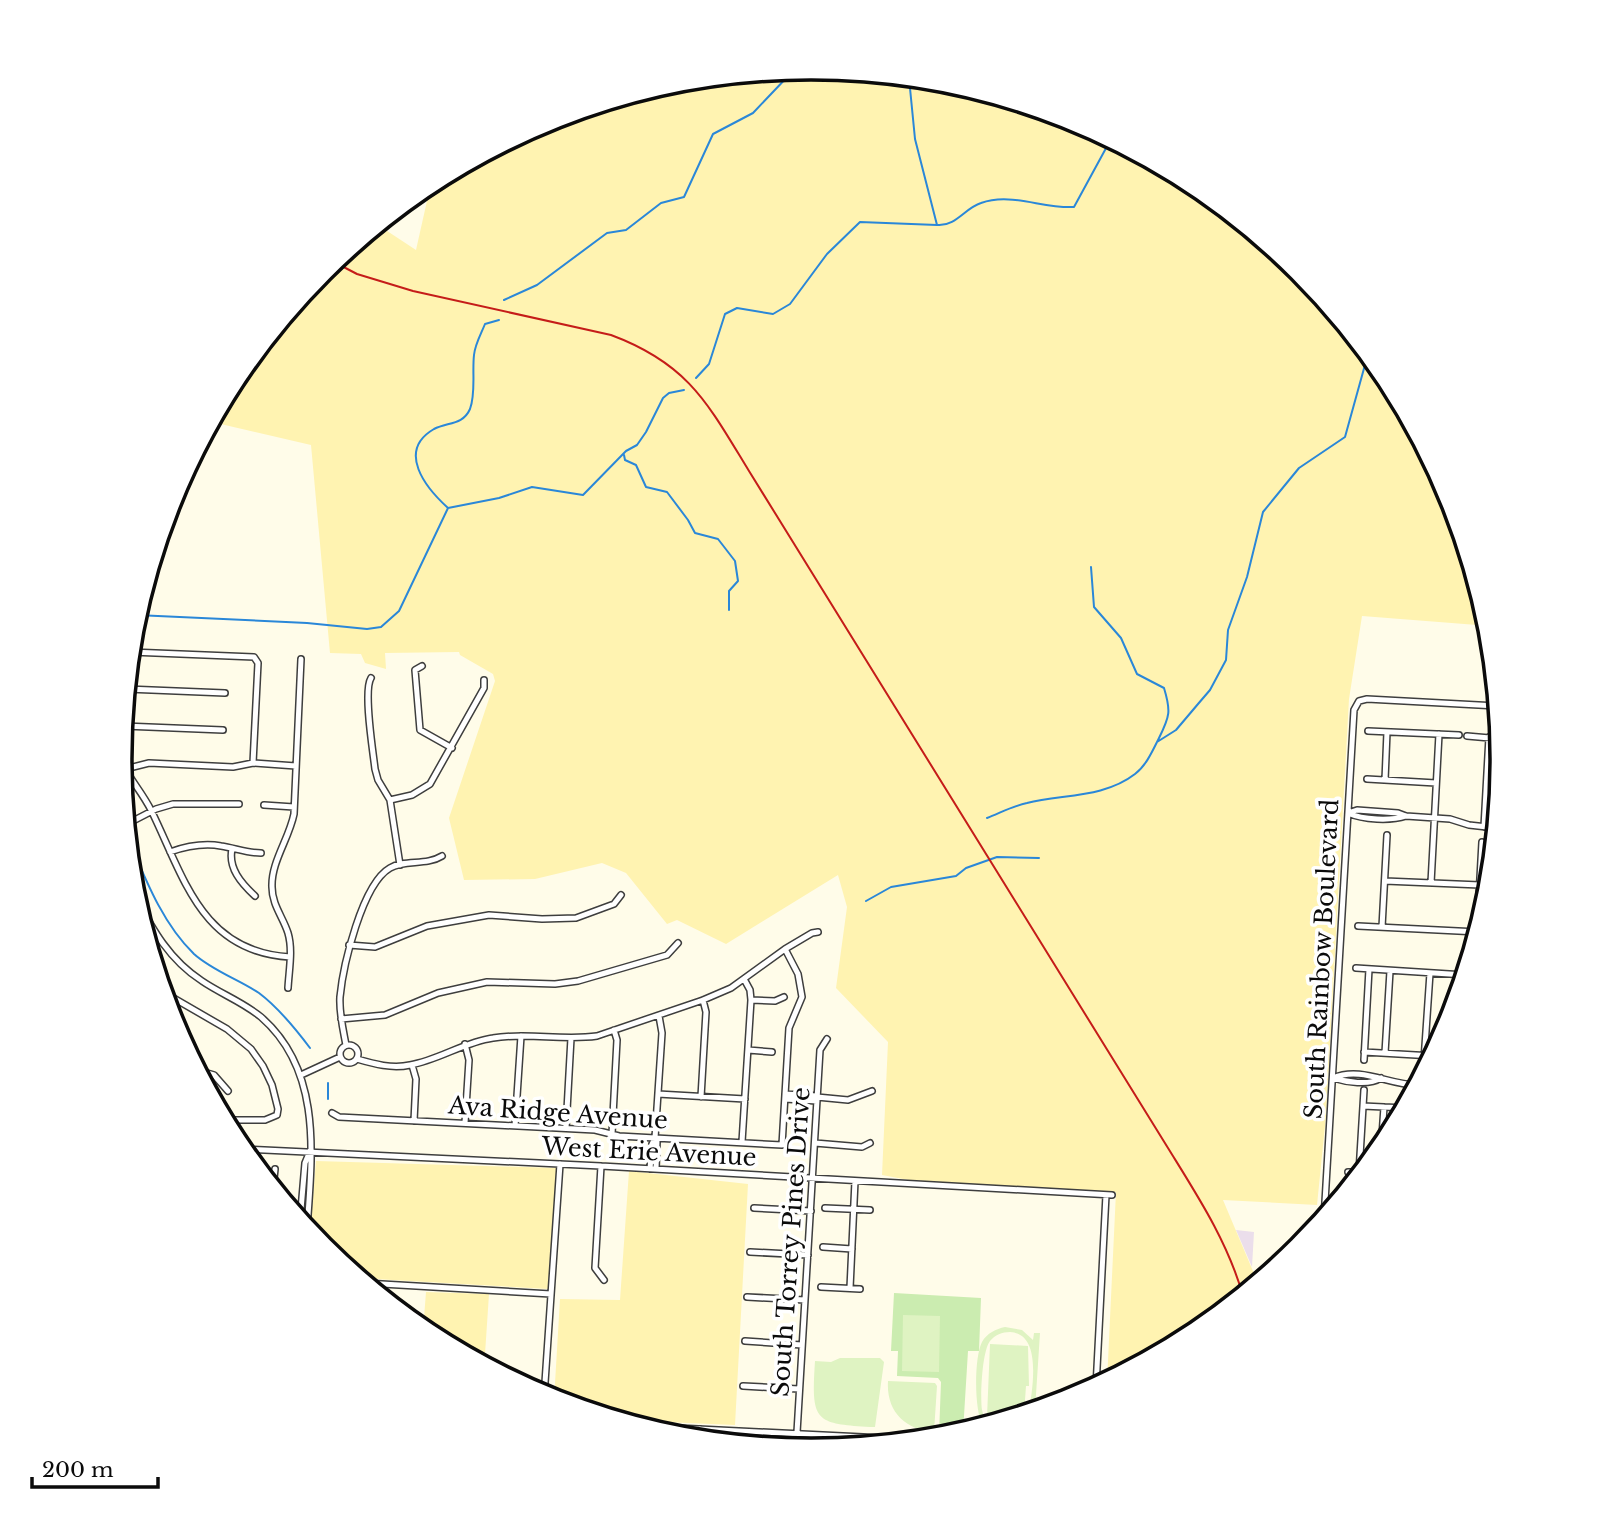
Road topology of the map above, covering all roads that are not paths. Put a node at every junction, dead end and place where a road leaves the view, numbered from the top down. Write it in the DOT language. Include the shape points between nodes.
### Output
graph roads {
  1 [pos="141,653"];
  2 [pos="301,659"];
  3 [pos="422,666"];
  4 [pos="370,678"];
  5 [pos="484,680"];
  6 [pos="136,689"];
  7 [pos="225,693"];
  8 [pos="1488,706"];
  9 [pos="133,726"];
  10 [pos="223,730"];
  11 [pos="1368,731"];
  12 [pos="1387,732"];
  13 [pos="1439,734"];
  14 [pos="1460,736"];
  15 [pos="1468,736"];
  16 [pos="1489,737"];
  17 [pos="452,748"];
  18 [pos="253,764"];
  19 [pos="296,765"];
  20 [pos="132,767"];
  21 [pos="1367,779"];
  22 [pos="133,780"];
  23 [pos="1385,780"];
  24 [pos="1436,783"];
  25 [pos="1486,791"];
  26 [pos="1489,791"];
  27 [pos="390,800"];
  28 [pos="239,804"];
  29 [pos="264,805"];
  30 [pos="294,807"];
  31 [pos="152,811"];
  32 [pos="1348,813"];
  33 [pos="1434,818"];
  34 [pos="135,820"];
  35 [pos="1484,827"];
  36 [pos="1387,835"];
  37 [pos="1482,842"];
  38 [pos="232,849"];
  39 [pos="170,852"];
  40 [pos="261,853"];
  41 [pos="442,856"];
  42 [pos="400,865"];
  43 [pos="1481,872"];
  44 [pos="1385,881"];
  45 [pos="1431,883"];
  46 [pos="1478,885"];
  47 [pos="621,895"];
  48 [pos="255,896"];
  49 [pos="1358,926"];
  50 [pos="1382,927"];
  51 [pos="1468,931"];
  52 [pos="818,932"];
  53 [pos="156,936"];
  54 [pos="678,943"];
  55 [pos="349,945"];
  56 [pos="785,949"];
  57 [pos="290,957"];
  58 [pos="1356,968"];
  59 [pos="1370,969"];
  60 [pos="1390,971"];
  61 [pos="1430,973"];
  62 [pos="1455,974"];
  63 [pos="744,979"];
  64 [pos="288,988"];
  65 [pos="784,997"];
  66 [pos="177,1000"];
  67 [pos="702,1000"];
  68 [pos="751,1000"];
  69 [pos="659,1016"];
  70 [pos="341,1019"];
  71 [pos="614,1030"];
  72 [pos="521,1036"];
  73 [pos="571,1038"];
  74 [pos="827,1039"];
  75 [pos="465,1044"];
  76 [pos="346,1045"];
  77 [pos="1425,1048"];
  78 [pos="748,1050"];
  79 [pos="772,1052"];
  80 [pos="1364,1052"];
  81 [pos="1385,1053"];
  82 [pos="1422,1056"];
  83 [pos="341,1057"];
  84 [pos="357,1059"];
  85 [pos="1364,1060"];
  86 [pos="412,1065"];
  87 [pos="210,1074"];
  88 [pos="301,1075"];
  89 [pos="1333,1078"];
  90 [pos="1408,1083"];
  91 [pos="1364,1090"];
  92 [pos="228,1091"];
  93 [pos="872,1091"];
  94 [pos="658,1094"];
  95 [pos="701,1097"];
  96 [pos="785,1097"];
  97 [pos="817,1098"];
  98 [pos="745,1099"];
  99 [pos="1363,1105"];
  100 [pos="1384,1107"];
  101 [pos="1395,1108"];
  102 [pos="332,1113"];
  103 [pos="236,1120"];
  104 [pos="414,1121"];
  105 [pos="465,1124"];
  106 [pos="516,1126"];
  107 [pos="1383,1126"];
  108 [pos="566,1128"];
  109 [pos="612,1134"];
  110 [pos="655,1138"];
  111 [pos="742,1142"];
  112 [pos="815,1143"];
  113 [pos="870,1143"];
  114 [pos="256,1149"];
  115 [pos="310,1151"];
  116 [pos="1361,1157"];
  117 [pos="560,1164"];
  118 [pos="601,1166"];
  119 [pos="275,1169"];
  120 [pos="653,1169"];
  121 [pos="274,1175"];
  122 [pos="813,1179"];
  123 [pos="855,1181"];
  124 [pos="1326,1202"];
  125 [pos="301,1207"];
  126 [pos="754,1208"];
  127 [pos="825,1208"];
  128 [pos="854,1209"];
  129 [pos="870,1210"];
  130 [pos="811,1211"];
  131 [pos="308,1215"];
  132 [pos="823,1247"];
  133 [pos="852,1249"];
  134 [pos="750,1252"];
  135 [pos="808,1255"];
  136 [pos="604,1280"];
  137 [pos="381,1284"];
  138 [pos="821,1287"];
  139 [pos="850,1289"];
  140 [pos="860,1289"];
  141 [pos="551,1294"];
  142 [pos="747,1297"];
  143 [pos="805,1300"];
  144 [pos="745,1341"];
  145 [pos="802,1345"];
  146 [pos="1097,1375"];
  147 [pos="545,1384"];
  148 [pos="743,1386"];
  149 [pos="799,1389"];
  150 [pos="701,1429"];
  151 [pos="797,1434"];
  152 [pos="838,1437"];
  153 [pos="797,1438"];
  1 -- 18 [label="street" via="256,659"];
  2 -- 19 [label="street"];
  3 -- 17 [label="street" via="415,670 420,730"];
  4 -- 27 [label="street" via="375,769"];
  5 -- 17 [label="street"];
  6 -- 7 [label="street"];
  8 -- 32 [label="street, South Rainbow Boulevard" via="1359,701 1353,716"];
  9 -- 10 [label="street"];
  11 -- 12 [label="street"];
  12 -- 13 [label="street"];
  12 -- 23 [label="street"];
  13 -- 14 [label="street"];
  13 -- 24 [label="street"];
  15 -- 16 [label="street"];
  16 -- 25 [label="street"];
  17 -- 27 [label="street" via="430,784 417,793"];
  18 -- 19 [label="street"];
  18 -- 20 [label="street" via="149,763"];
  19 -- 30 [label="street"];
  21 -- 23 [label="street"];
  22 -- 31 [label="street"];
  23 -- 24 [label="street"];
  24 -- 33 [label="street"];
  25 -- 26 [label="street"];
  25 -- 35 [label="street"];
  27 -- 42 [label="street"];
  28 -- 31 [label="street" via="181,803"];
  29 -- 30 [label="street"];
  30 -- 57 [label="street" via="271,883 276,909 288,931"];
  31 -- 34 [label="street"];
  31 -- 39 [label="street"];
  32 -- 33 [label="street" via="1357,810"];
  32 -- 89 [label="street, South Rainbow Boulevard"];
  33 -- 35 [label="street"];
  33 -- 45 [label="street"];
  36 -- 44 [label="street"];
  37 -- 43 [label="street"];
  38 -- 39 [label="street" via="203,845"];
  38 -- 40 [label="street"];
  38 -- 48 [label="street" via="234,870"];
  39 -- 57 [label="street" via="192,897 215,927 253,951"];
  41 -- 42 [label="street"];
  42 -- 55 [label="street" via="390,868 367,898"];
  44 -- 45 [label="street"];
  44 -- 50 [label="street"];
  45 -- 46 [label="street"];
  47 -- 55 [label="street" via="614,904 566,920 489,915 427,926 375,947"];
  49 -- 50 [label="street"];
  50 -- 51 [label="street"];
  52 -- 56 [label="street"];
  53 -- 88 [label="street" via="183,968 268,1024"];
  54 -- 70 [label="street" via="667,955 578,981 477,984 438,993 385,1016"];
  55 -- 70 [label="street"];
  56 -- 63 [label="street"];
  56 -- 96 [label="street" via="798,974 802,997 789,1028"];
  57 -- 64 [label="street"];
  58 -- 59 [label="street"];
  59 -- 60 [label="street"];
  59 -- 80 [label="street"];
  60 -- 61 [label="street"];
  60 -- 81 [label="street"];
  61 -- 62 [label="street"];
  61 -- 77 [label="street"];
  63 -- 67 [label="street"];
  63 -- 68 [label="street"];
  65 -- 68 [label="street"];
  66 -- 103 [label="street" via="233,1033 263,1066 278,1109 275,1117"];
  67 -- 69 [label="street"];
  67 -- 95 [label="street" via="706,1012"];
  68 -- 78 [label="street"];
  69 -- 71 [label="street"];
  69 -- 94 [label="street"];
  70 -- 76 [label="street"];
  71 -- 73 [label="street"];
  71 -- 109 [label="street"];
  72 -- 73 [label="street"];
  72 -- 75 [label="street"];
  72 -- 106 [label="street"];
  73 -- 108 [label="street"];
  74 -- 97 [label="street, South Torrey Pines Drive" via="820,1050"];
  75 -- 86 [label="street"];
  75 -- 105 [label="street" via="469,1060"];
  76 -- 83 [label="street"];
  76 -- 84 [label="street" via="356,1048"];
  78 -- 79 [label="street"];
  78 -- 98 [label="street"];
  80 -- 81 [label="street"];
  80 -- 85 [label="street"];
  81 -- 82 [label="street"];
  83 -- 84 [label="street" via="348,1063"];
  83 -- 88 [label="street"];
  84 -- 86 [label="street" via="396,1067"];
  86 -- 104 [label="street"];
  87 -- 92 [label="street"];
  88 -- 115 [label="street" via="311,1116"];
  89 -- 90 [label="street" via="1374,1075"];
  89 -- 124 [label="street, South Rainbow Boulevard"];
  91 -- 99 [label="street"];
  93 -- 97 [label="street" via="848,1100"];
  94 -- 95 [label="street"];
  94 -- 110 [label="street"];
  95 -- 98 [label="street"];
  96 -- 97 [label="street"];
  96 -- 111 [label="street, Ava Ridge Avenue" via="782,1144"];
  97 -- 112 [label="street, South Torrey Pines Drive"];
  98 -- 111 [label="street"];
  99 -- 100 [label="street"];
  99 -- 116 [label="street"];
  100 -- 101 [label="street"];
  100 -- 107 [label="street"];
  102 -- 104 [label="street, Ava Ridge Avenue"];
  104 -- 105 [label="street, Ava Ridge Avenue"];
  105 -- 106 [label="street, Ava Ridge Avenue"];
  106 -- 108 [label="street, Ava Ridge Avenue"];
  108 -- 109 [label="street, Ava Ridge Avenue"];
  109 -- 110 [label="street, Ava Ridge Avenue"];
  110 -- 111 [label="street, Ava Ridge Avenue"];
  110 -- 120 [label="street"];
  112 -- 113 [label="street" via="862,1147"];
  112 -- 122 [label="street, South Torrey Pines Drive"];
  114 -- 115 [label="street, West Erie Avenue"];
  115 -- 117 [label="street, West Erie Avenue"];
  115 -- 125 [label="street"];
  115 -- 131 [label="street"];
  117 -- 118 [label="street, West Erie Avenue"];
  117 -- 141 [label="street"];
  118 -- 120 [label="street, West Erie Avenue"];
  118 -- 136 [label="street" via="595,1268"];
  119 -- 121 [label="street"];
  120 -- 122 [label="street, West Erie Avenue"];
  122 -- 123 [label="street, West Erie Avenue"];
  122 -- 130 [label="street, South Torrey Pines Drive"];
  123 -- 128 [label="street"];
  123 -- 146 [label="street, West Erie Avenue" via="1109,1195"];
  126 -- 130 [label="street"];
  127 -- 128 [label="street"];
  128 -- 129 [label="street"];
  128 -- 133 [label="street"];
  130 -- 135 [label="street, South Torrey Pines Drive"];
  132 -- 133 [label="street"];
  133 -- 139 [label="street"];
  134 -- 135 [label="street"];
  135 -- 143 [label="street, South Torrey Pines Drive"];
  137 -- 141 [label="street"];
  138 -- 139 [label="street"];
  139 -- 140 [label="street"];
  141 -- 147 [label="street"];
  142 -- 143 [label="street"];
  143 -- 145 [label="street, South Torrey Pines Drive"];
  144 -- 145 [label="street"];
  145 -- 149 [label="street, South Torrey Pines Drive"];
  148 -- 149 [label="street"];
  149 -- 151 [label="street, South Torrey Pines Drive"];
  150 -- 151 [label="street"];
  151 -- 152 [label="street"];
  151 -- 153 [label="street, South Torrey Pines Drive"];
}
